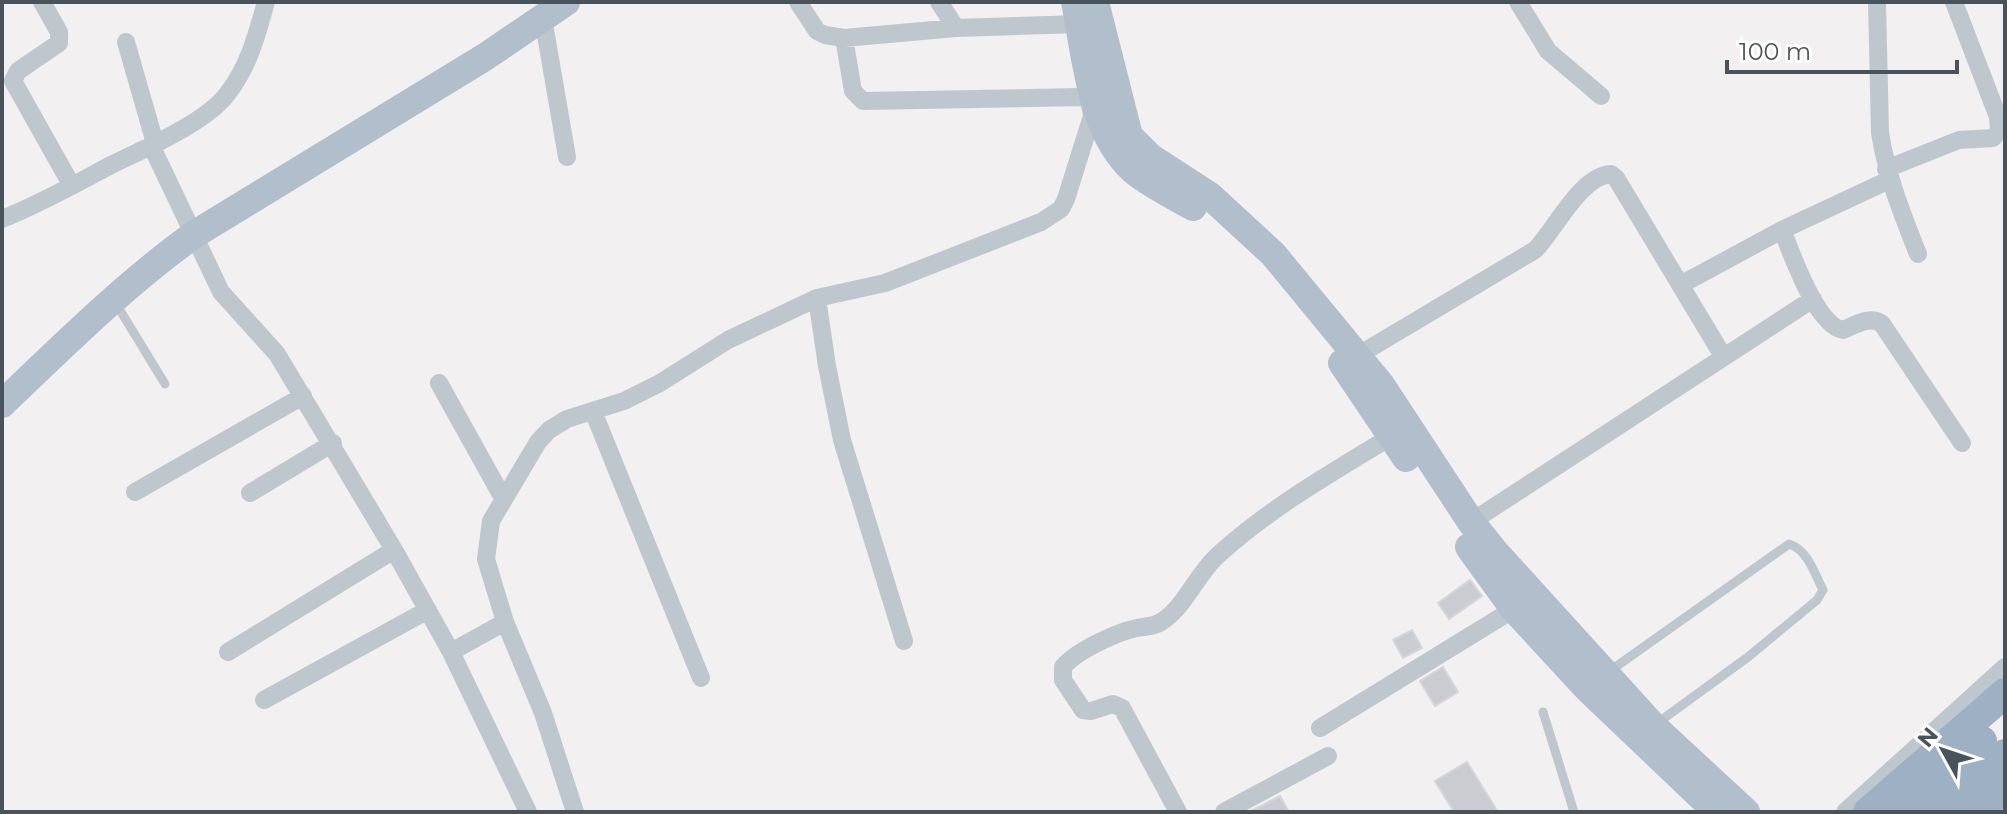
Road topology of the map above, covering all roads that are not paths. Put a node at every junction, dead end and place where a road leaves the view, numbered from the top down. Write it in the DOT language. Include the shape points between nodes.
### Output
graph roads {
  1 [pos="42,2"];
  2 [pos="266,2"];
  3 [pos="798,2"];
  4 [pos="939,2"];
  5 [pos="1518,2"];
  6 [pos="1877,2"];
  7 [pos="1954,2"];
  8 [pos="1083,9"];
  9 [pos="554,10"];
  10 [pos="956,28"];
  11 [pos="844,38"];
  12 [pos="126,42"];
  13 [pos="1601,96"];
  14 [pos="153,144"];
  15 [pos="567,157"];
  16 [pos="1888,174"];
  17 [pos="72,186"];
  18 [pos="2,219"];
  19 [pos="1782,230"];
  20 [pos="195,234"];
  21 [pos="1918,254"];
  22 [pos="1682,284"];
  23 [pos="817,298"];
  24 [pos="113,299"];
  25 [pos="1813,299"];
  26 [pos="1357,356"];
  27 [pos="1723,356"];
  28 [pos="439,383"];
  29 [pos="165,384"];
  30 [pos="303,396"];
  31 [pos="2,404"];
  32 [pos="593,411"];
  33 [pos="1392,436"];
  34 [pos="333,443"];
  35 [pos="1962,443"];
  36 [pos="135,492"];
  37 [pos="250,493"];
  38 [pos="503,498"];
  39 [pos="1471,522"];
  40 [pos="394,550"];
  41 [pos="1514,609"];
  42 [pos="428,610"];
  43 [pos="505,622"];
  44 [pos="904,641"];
  45 [pos="228,652"];
  46 [pos="451,652"];
  47 [pos="2005,667"];
  48 [pos="1604,675"];
  49 [pos="701,678"];
  50 [pos="2005,693"];
  51 [pos="264,700"];
  52 [pos="1543,712"];
  53 [pos="2005,721"];
  54 [pos="1653,726"];
  55 [pos="1320,728"];
  56 [pos="2005,754"];
  57 [pos="1328,756"];
  58 [pos="2005,787"];
  59 [pos="570,811"];
  60 [pos="528,812"];
  61 [pos="1178,812"];
  62 [pos="1224,812"];
  63 [pos="1574,812"];
  64 [pos="1717,812"];
  65 [pos="1746,812"];
  66 [pos="1845,812"];
  67 [pos="1868,812"];
  68 [pos="1903,812"];
  69 [pos="1940,812"];
  70 [pos="1977,812"];
  1 -- 17 [label="street" via="59,32 59,43 18,71 13,81"];
  2 -- 14 [label="street" via="256,41 227,96"];
  3 -- 11 [label="street" via="817,31"];
  4 -- 10 [label="street"];
  5 -- 13 [label="street" via="1548,51"];
  6 -- 16 [label="street" via="1880,133"];
  7 -- 16 [label="street" via="1999,131 1993,138 1959,140"];
  8 -- 10 [label="street"];
  8 -- 26 [label="main road" via="1129,136 1150,157 1210,196 1273,254"];
  8 -- 33 [label="main road" via="1098,106 1121,158 1241,241 1343,364"];
  9 -- 15 [label="street"];
  9 -- 20 [label="main road"];
  10 -- 11 [label="street"];
  11 -- 23 [label="street" via="853,91 863,101 1083,97 1089,99 1092,116 1066,199 1052,216 885,283"];
  12 -- 14 [label="street"];
  14 -- 17 [label="street"];
  14 -- 20 [label="street"];
  16 -- 19 [label="street"];
  16 -- 21 [label="street"];
  17 -- 18 [label="street"];
  19 -- 22 [label="street"];
  19 -- 25 [label="street"];
  20 -- 24 [label="main road"];
  20 -- 30 [label="street" via="221,292 277,354"];
  22 -- 26 [label="street" via="1616,178 1605,174 1573,201 1535,250"];
  22 -- 27 [label="street"];
  23 -- 32 [label="street" via="728,340 660,383"];
  23 -- 44 [label="street" via="842,440"];
  24 -- 29 [label="lane"];
  24 -- 31 [label="main road"];
  25 -- 27 [label="street"];
  25 -- 35 [label="street" via="1838,329 1870,320 1882,324"];
  26 -- 39 [label="main road"];
  27 -- 39 [label="street"];
  28 -- 38 [label="street"];
  30 -- 34 [label="street"];
  30 -- 36 [label="street"];
  32 -- 38 [label="street" via="549,430"];
  32 -- 49 [label="street"];
  33 -- 41 [label="main road"];
  33 -- 61 [label="street" via="1274,510 1217,556 1162,621 1117,634 1063,667 1063,680 1083,710 1113,704 1122,708"];
  34 -- 37 [label="street"];
  34 -- 40 [label="street"];
  38 -- 43 [label="street" via="491,521 486,559"];
  39 -- 48 [label="main road"];
  40 -- 42 [label="street"];
  40 -- 45 [label="street"];
  41 -- 55 [label="street"];
  41 -- 64 [label="main road" via="1587,688"];
  42 -- 46 [label="street"];
  42 -- 51 [label="street"];
  43 -- 46 [label="street"];
  43 -- 59 [label="street" via="543,713"];
  46 -- 60 [label="street"];
  47 -- 66 [label="street"];
  48 -- 54 [label="main road"];
  48 -- 54 [label="lane" via="1789,544 1798,547 1823,590 1817,600"];
  50 -- 67 [label="highway"];
  52 -- 63 [label="lane"];
  53 -- 68 [label="highway"];
  54 -- 65 [label="main road"];
  56 -- 69 [label="highway"];
  57 -- 62 [label="street"];
  58 -- 70 [label="highway"];
}
